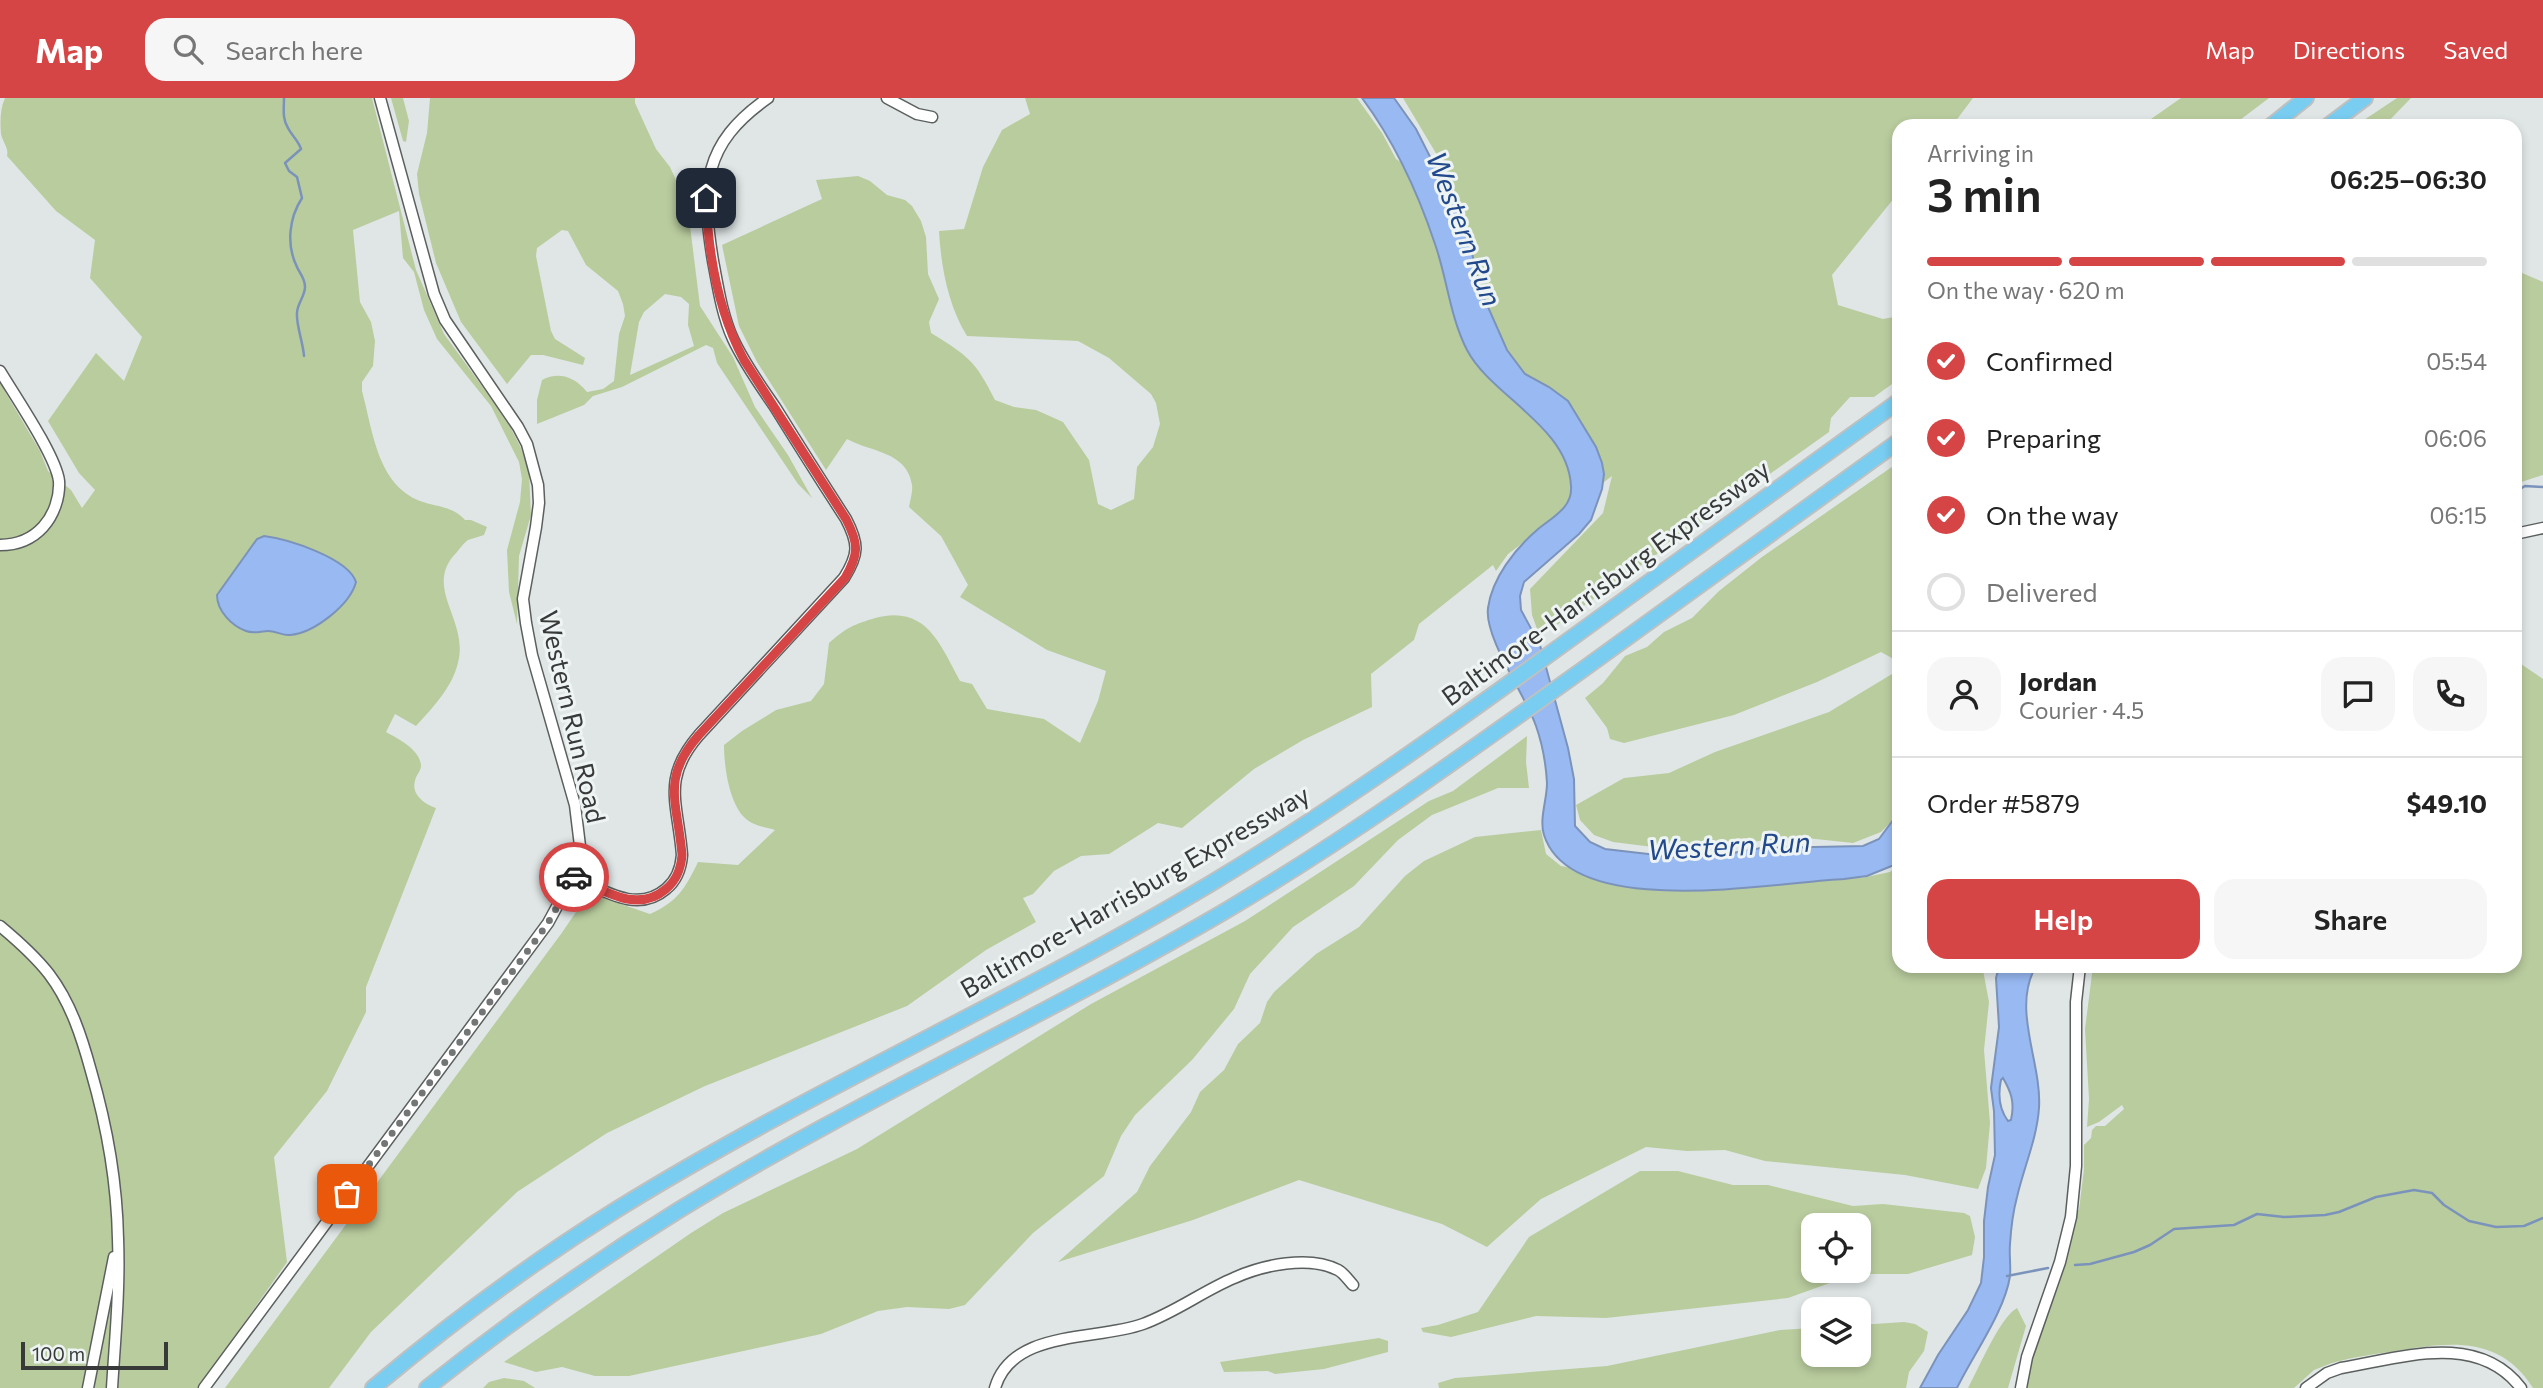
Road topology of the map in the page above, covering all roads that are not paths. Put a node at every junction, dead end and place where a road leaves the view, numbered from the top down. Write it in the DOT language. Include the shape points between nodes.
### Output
graph roads {
  1 [pos="380,98"];
  2 [pos="768,98"];
  3 [pos="887,98"];
  4 [pos="2306,98"];
  5 [pos="2365,98"];
  6 [pos="932,117"];
  7 [pos="2280,119"];
  8 [pos="2337,119"];
  9 [pos="0,371"];
  10 [pos="1892,406"];
  11 [pos="1892,446"];
  12 [pos="2543,528"];
  13 [pos="2522,532"];
  14 [pos="0,545"];
  15 [pos="573,877"];
  16 [pos="0,926"];
  17 [pos="2079,973"];
  18 [pos="118,1239"];
  19 [pos="1353,1285"];
  20 [pos="88,1388"];
  21 [pos="112,1388"];
  22 [pos="204,1388"];
  23 [pos="373,1388"];
  24 [pos="427,1388"];
  25 [pos="995,1388"];
  26 [pos="2021,1388"];
  27 [pos="2306,1388"];
  28 [pos="2521,1388"];
  1 -- 15 [label="street, Western Run Road" via="445,320 511,414 527,444 538,485 523,599 532,655 579,827"];
  2 -- 15 [label="street" via="731,130 708,174 707,223 717,282 732,337 744,360 854,535 853,564 687,748 674,778 682,855 670,886 646,901 632,901"];
  3 -- 6 [label="street"];
  4 -- 7 [label="highway"];
  5 -- 8 [label="highway"];
  9 -- 14 [label="street" via="45,448 59,482 48,522 25,541"];
  10 -- 23 [label="highway, Baltimore-Harrisburg Expressway" via="1367,785 1207,886 614,1211 485,1300"];
  11 -- 24 [label="highway" via="1386,810 1104,981 679,1210 568,1283"];
  12 -- 13 [label="street"];
  15 -- 22 [label="street, Western Run Road" via="548,923"];
  16 -- 18 [label="street" via="50,975 77,1027 104,1123"];
  17 -- 26 [label="street" via="2077,1152 2071,1217"];
  18 -- 20 [label="street"];
  18 -- 21 [label="street"];
  19 -- 25 [label="street" via="1340,1271 1303,1263 1235,1277 1161,1318 1021,1352"];
  27 -- 28 [label="street" via="2341,1368 2435,1352 2466,1353 2494,1364"];
}
